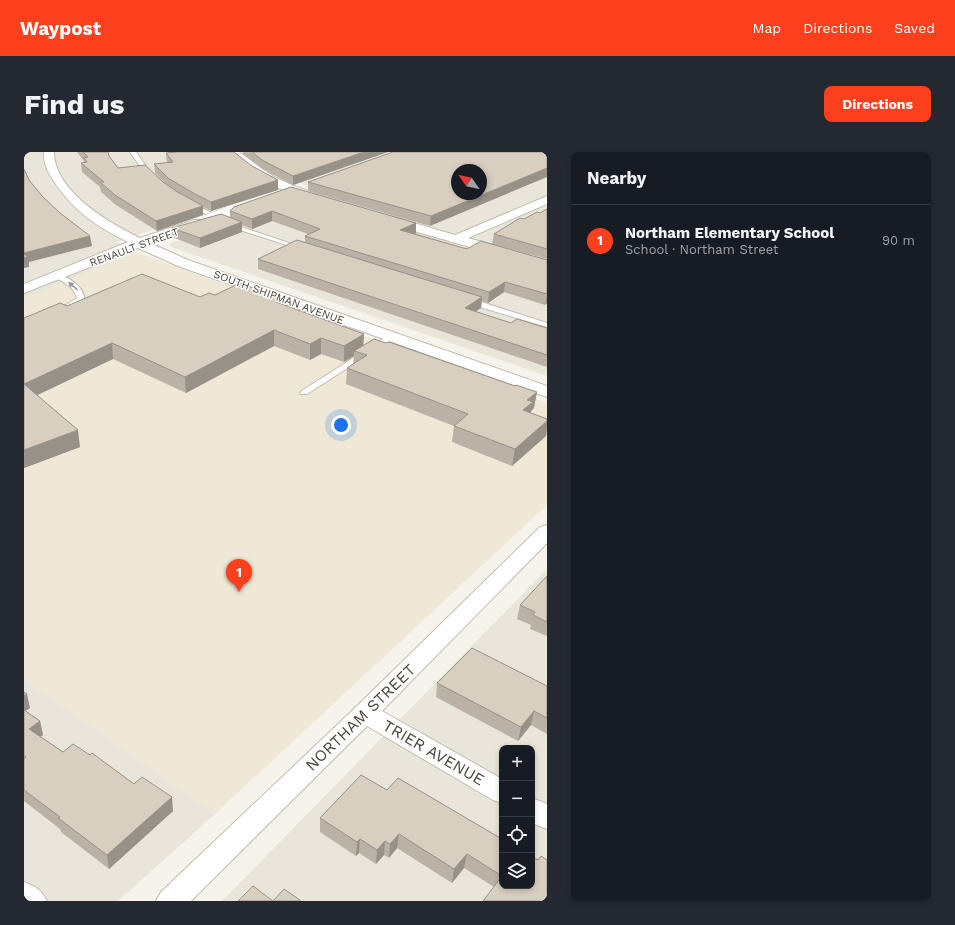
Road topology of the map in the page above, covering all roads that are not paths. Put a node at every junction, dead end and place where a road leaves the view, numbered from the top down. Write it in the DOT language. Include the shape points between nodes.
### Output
graph roads {
  1 [pos="49,152"];
  2 [pos="133,152"];
  3 [pos="232,152"];
  4 [pos="155,181"];
  5 [pos="316,184"];
  6 [pos="294,192"];
  7 [pos="280,196"];
  8 [pos="182,200"];
  9 [pos="323,200"];
  10 [pos="547,200"];
  11 [pos="232,212"];
  12 [pos="375,215"];
  13 [pos="456,239"];
  14 [pos="138,243"];
  15 [pos="311,251"];
  16 [pos="547,265"];
  17 [pos="57,276"];
  18 [pos="24,289"];
  19 [pos="466,300"];
  20 [pos="63,310"];
  21 [pos="547,325"];
  22 [pos="392,337"];
  23 [pos="304,392"];
  24 [pos="547,392"];
  25 [pos="542,543"];
  26 [pos="365,713"];
  27 [pos="499,790"];
  28 [pos="535,811"];
  29 [pos="547,818"];
  30 [pos="24,895"];
  31 [pos="32,901"];
  32 [pos="171,901"];
  1 -- 14 [label="street, SOUTH SHIPMAN AVENUE" via="48,156 55,174 70,196 94,216"];
  2 -- 4 [label="lane" via="140,165"];
  3 -- 6 [label="street" via="257,172"];
  5 -- 6 [label="street"];
  6 -- 7 [label="street"];
  6 -- 9 [label="street"];
  8 -- 15 [label="lane" via="239,228"];
  10 -- 13 [label="street"];
  11 -- 14 [label="street, RENAULT STREET, bridge"];
  12 -- 13 [label="street"];
  13 -- 16 [label="street"];
  14 -- 17 [label="street, RENAULT STREET"];
  14 -- 22 [label="street, SOUTH SHIPMAN AVENUE" via="183,263"];
  17 -- 18 [label="street, RENAULT STREET"];
  20 -- 17 [label="lane, one-way" via="81,299 76,286"];
  19 -- 21 [label="lane"];
  22 -- 23 [label="lane"];
  22 -- 24 [label="street, SOUTH SHIPMAN AVENUE"];
  25 -- 26 [label="street, NORTHAM STREET"];
  26 -- 27 [label="street, TRIER AVENUE"];
  26 -- 32 [label="street, NORTHAM STREET"];
  28 -- 29 [label="street"];
  30 -- 31 [label="street"];
}
